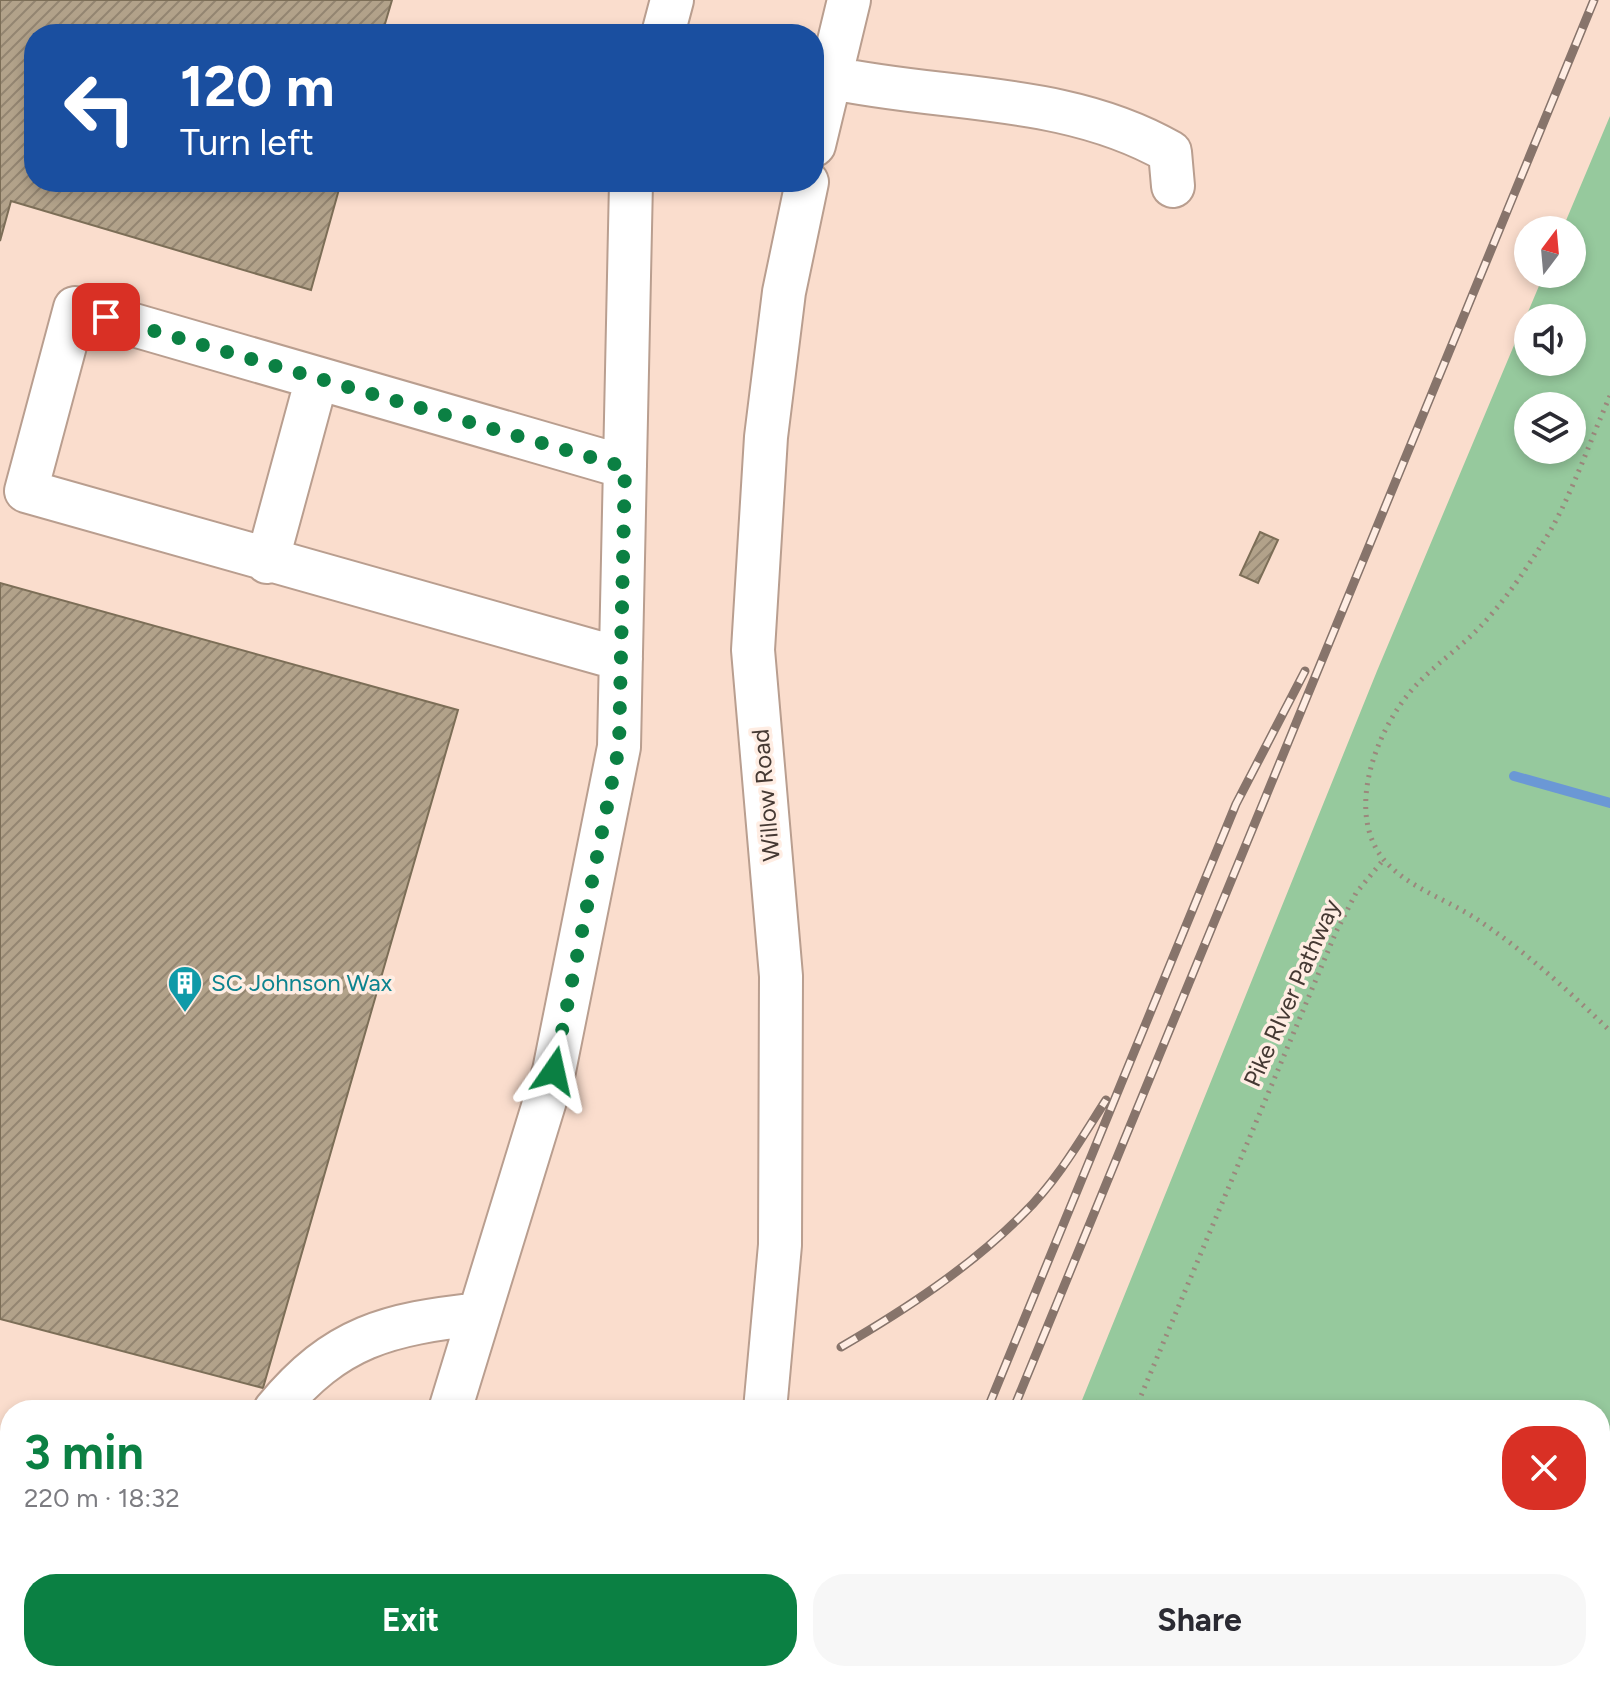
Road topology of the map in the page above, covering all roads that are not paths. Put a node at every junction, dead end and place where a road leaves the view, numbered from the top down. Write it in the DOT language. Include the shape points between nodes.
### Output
graph roads {
  1 [pos="672,0"];
  2 [pos="849,0"];
  3 [pos="666,24"];
  4 [pos="828,77"];
  5 [pos="824,96"];
  6 [pos="1173,186"];
  7 [pos="631,192"];
  8 [pos="805,192"];
  9 [pos="317,378"];
  10 [pos="625,467"];
  11 [pos="267,562"];
  12 [pos="621,659"];
  13 [pos="479,1314"];
  14 [pos="285,1400"];
  15 [pos="453,1400"];
  16 [pos="766,1400"];
  1 -- 3 [label="street"];
  2 -- 4 [label="street"];
  4 -- 5 [label="street"];
  4 -- 6 [label="street" via="1032,105 1136,132 1170,152"];
  7 -- 10 [label="street"];
  8 -- 16 [label="street, Willow Road" via="784,292 766,437 753,650 781,976 780,1245"];
  9 -- 10 [label="street"];
  9 -- 11 [label="street"];
  9 -- 11 [label="street" via="75,308 26,491"];
  10 -- 12 [label="street"];
  11 -- 12 [label="street"];
  12 -- 13 [label="street" via="619,747 554,1071"];
  13 -- 14 [label="street" via="408,1322 366,1337 319,1367"];
  13 -- 15 [label="street"];
}
